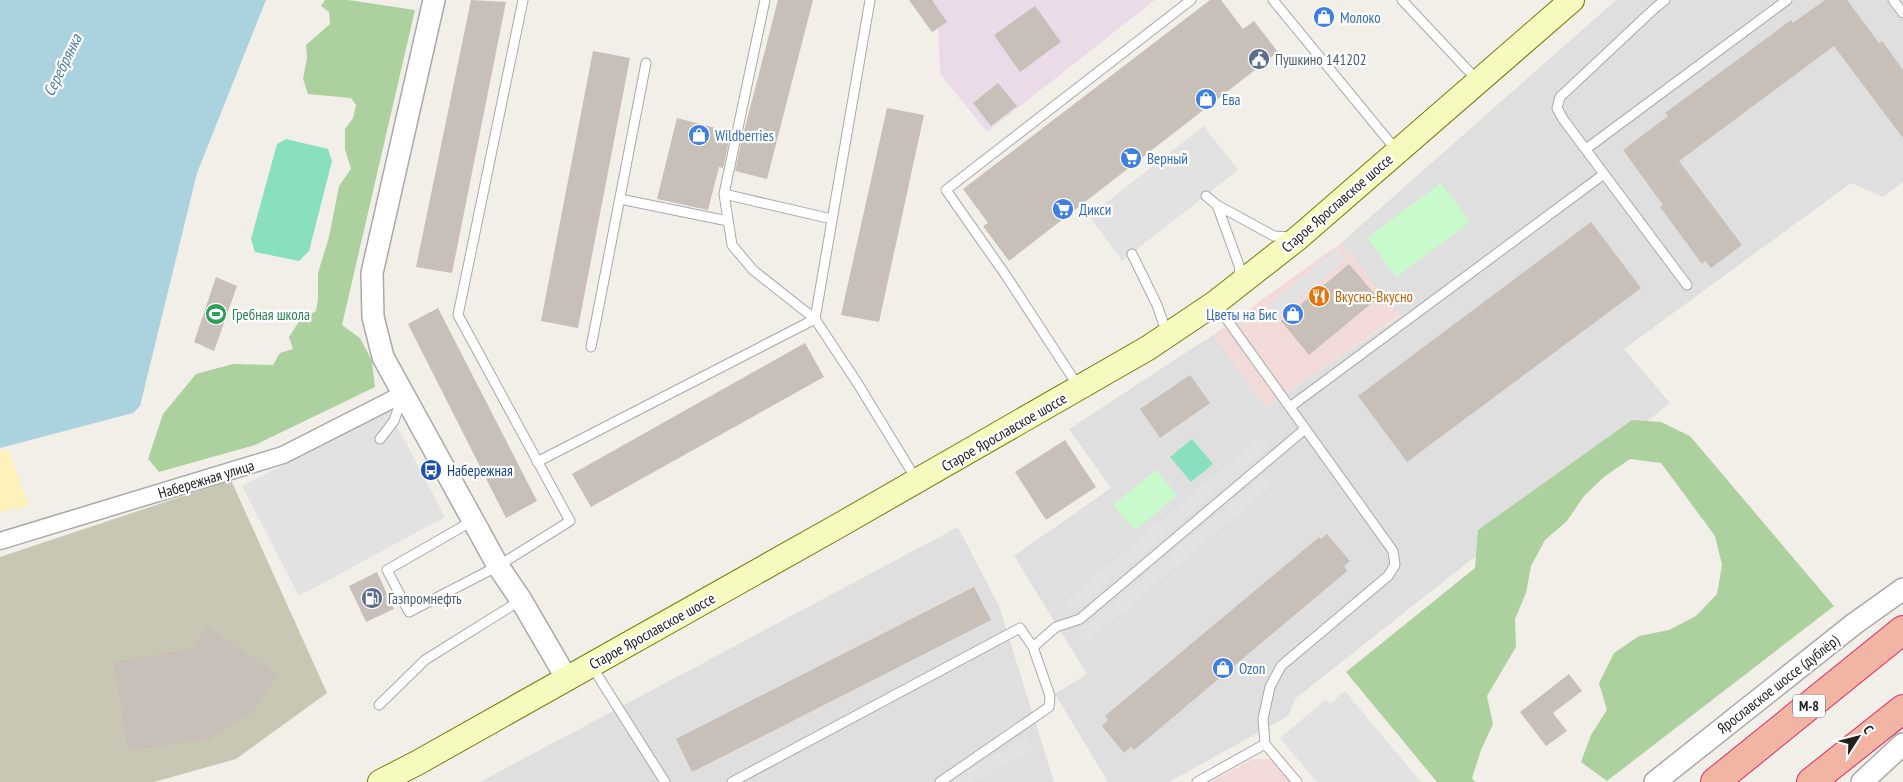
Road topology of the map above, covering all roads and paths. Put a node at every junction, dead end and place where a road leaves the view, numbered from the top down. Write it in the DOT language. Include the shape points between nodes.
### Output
graph roads {
  1 [pos="434,0"];
  2 [pos="523,0"];
  3 [pos="765,0"];
  4 [pos="870,0"];
  5 [pos="1191,0"];
  6 [pos="1273,0"];
  7 [pos="1402,0"];
  8 [pos="1572,0"];
  9 [pos="1665,0"];
  10 [pos="1787,0"];
  11 [pos="1893,0"];
  12 [pos="1903,13"];
  13 [pos="646,63"];
  14 [pos="1478,81"];
  15 [pos="1586,149"];
  16 [pos="1397,152"];
  17 [pos="1604,174"];
  18 [pos="724,194"];
  19 [pos="1206,196"];
  20 [pos="620,199"];
  21 [pos="1217,205"];
  22 [pos="832,219"];
  23 [pos="728,222"];
  24 [pos="1298,238"];
  25 [pos="1132,254"];
  26 [pos="1687,285"];
  27 [pos="1236,287"];
  28 [pos="1215,303"];
  29 [pos="815,319"];
  30 [pos="1167,335"];
  31 [pos="591,347"];
  32 [pos="1080,389"];
  33 [pos="403,394"];
  34 [pos="1290,407"];
  35 [pos="1305,429"];
  36 [pos="380,439"];
  37 [pos="537,462"];
  38 [pos="917,481"];
  39 [pos="474,520"];
  40 [pos="0,541"];
  41 [pos="498,566"];
  42 [pos="1903,590"];
  43 [pos="521,600"];
  44 [pos="1903,630"];
  45 [pos="1033,647"];
  46 [pos="591,665"];
  47 [pos="566,679"];
  48 [pos="379,705"];
  49 [pos="1903,709"];
  50 [pos="1265,744"];
  51 [pos="1903,744"];
  52 [pos="380,782"];
  53 [pos="665,782"];
  54 [pos="732,782"];
  55 [pos="940,782"];
  56 [pos="1197,782"];
  57 [pos="1297,782"];
  58 [pos="1655,782"];
  59 [pos="1715,782"];
  60 [pos="1811,782"];
  61 [pos="1862,782"];
  1 -- 33 [label="street" via="372,273 373,317 383,357"];
  2 -- 37 [label="lane" via="458,315"];
  3 -- 18 [label="lane"];
  4 -- 22 [label="lane"];
  5 -- 32 [label="lane" via="946,190"];
  6 -- 16 [label="lane"];
  7 -- 14 [label="lane"];
  8 -- 14 [label="main road, Старое Ярославское шоссе"];
  9 -- 15 [label="lane" via="1560,97 1557,108"];
  10 -- 15 [label="lane"];
  11 -- 12 [label="lane"];
  13 -- 20 [label="lane"];
  14 -- 16 [label="main road, Старое Ярославское шоссе"];
  15 -- 17 [label="lane"];
  16 -- 24 [label="main road, Старое Ярославское шоссе"];
  17 -- 26 [label="lane"];
  17 -- 34 [label="lane"];
  18 -- 22 [label="lane"];
  18 -- 23 [label="lane"];
  19 -- 21 [label="lane"];
  20 -- 23 [label="lane"];
  20 -- 31 [label="lane"];
  21 -- 24 [label="lane" via="1274,236"];
  21 -- 27 [label="lane" via="1240,268"];
  22 -- 29 [label="lane"];
  23 -- 29 [label="lane" via="732,245 753,270"];
  24 -- 27 [label="main road, Старое Ярославское шоссе"];
  25 -- 30 [label="lane" via="1157,305"];
  27 -- 28 [label="main road, Старое Ярославское шоссе"];
  28 -- 30 [label="main road, Старое Ярославское шоссе"];
  28 -- 34 [label="lane"];
  29 -- 37 [label="lane"];
  29 -- 38 [label="lane"];
  30 -- 32 [label="main road, Старое Ярославское шоссе"];
  32 -- 38 [label="main road, Старое Ярославское шоссе"];
  33 -- 36 [label="lane" via="394,421"];
  33 -- 39 [label="street"];
  33 -- 40 [label="street, Набережная улица" via="283,455"];
  34 -- 35 [label="lane"];
  35 -- 45 [label="lane" via="1080,619 1056,627"];
  35 -- 50 [label="lane" via="1393,551 1396,565 1388,576 1281,666 1270,687 1263,719"];
  37 -- 41 [label="lane" via="570,521"];
  38 -- 46 [label="main road, Старое Ярославское шоссе"];
  39 -- 41 [label="street"];
  39 -- 41 [label="lane" via="387,570 409,612"];
  41 -- 43 [label="street"];
  42 -- 58 [label="street, Ярославское шоссе (дублёр)" via="1854,624"];
  43 -- 47 [label="street"];
  43 -- 48 [label="lane" via="425,660"];
  44 -- 59 [label="highway, М-8"];
  45 -- 54 [label="lane" via="1020,628"];
  45 -- 55 [label="lane" via="1050,696 1049,707"];
  46 -- 47 [label="main road, Старое Ярославское шоссе"];
  46 -- 53 [label="lane"];
  47 -- 52 [label="main road, Старое Ярославское шоссе"];
  49 -- 60 [label="highway"];
  50 -- 56 [label="lane"];
  50 -- 57 [label="lane"];
  51 -- 61 [label="street"];
}
